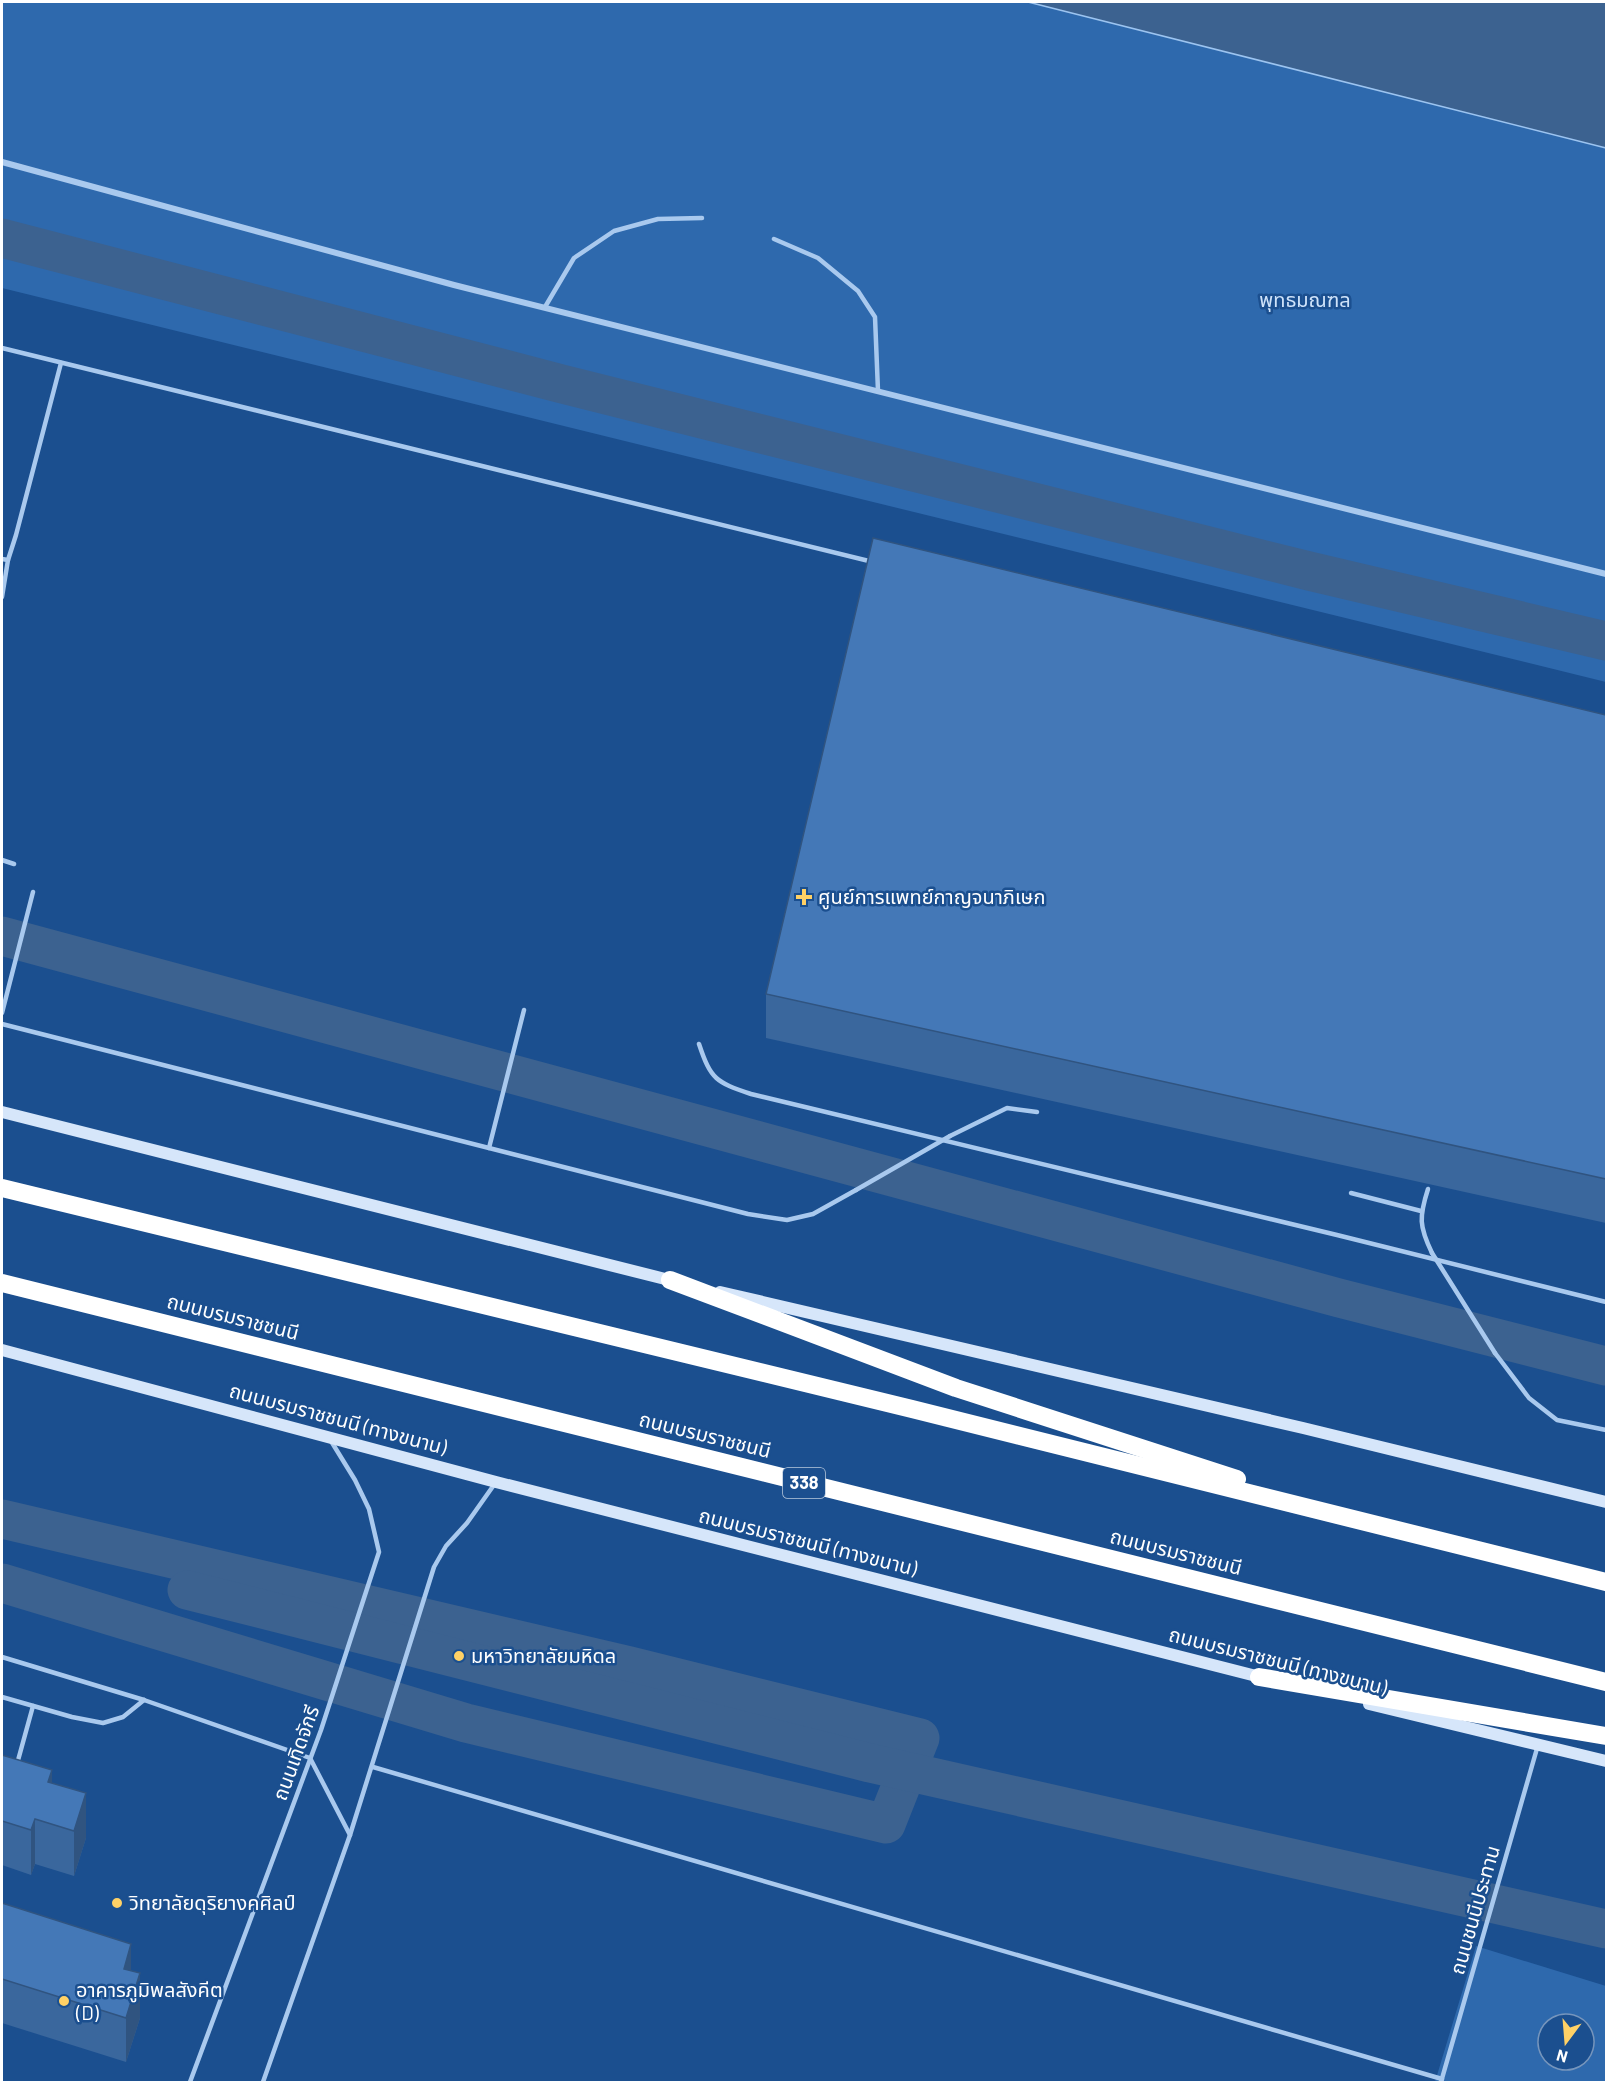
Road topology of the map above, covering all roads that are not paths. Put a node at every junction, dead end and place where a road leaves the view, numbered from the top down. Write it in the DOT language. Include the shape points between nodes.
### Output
graph roads {
  1 [pos="2,162"];
  2 [pos="702,218"];
  3 [pos="774,239"];
  4 [pos="545,308"];
  5 [pos="2,348"];
  6 [pos="61,363"];
  7 [pos="878,391"];
  8 [pos="2,559"];
  9 [pos="8,560"];
  10 [pos="874,562"];
  11 [pos="1606,574"];
  12 [pos="2,597"];
  13 [pos="2,860"];
  14 [pos="14,864"];
  15 [pos="33,892"];
  16 [pos="524,1010"];
  17 [pos="2,1013"];
  18 [pos="2,1024"];
  19 [pos="699,1044"];
  20 [pos="2,1112"];
  21 [pos="1037,1112"];
  22 [pos="489,1148"];
  23 [pos="2,1188"];
  24 [pos="1428,1189"];
  25 [pos="1351,1193"];
  26 [pos="1421,1211"];
  27 [pos="670,1280"];
  28 [pos="2,1282"];
  29 [pos="1606,1302"];
  30 [pos="2,1350"];
  31 [pos="1606,1430"];
  32 [pos="328,1436"];
  33 [pos="496,1482"];
  34 [pos="1606,1502"];
  35 [pos="1389,1528"];
  36 [pos="1606,1582"];
  37 [pos="2,1658"];
  38 [pos="1259,1677"];
  39 [pos="1606,1683"];
  40 [pos="2,1697"];
  41 [pos="144,1700"];
  42 [pos="33,1706"];
  43 [pos="1606,1736"];
  44 [pos="1538,1745"];
  45 [pos="310,1758"];
  46 [pos="1606,1761"];
  47 [pos="373,1767"];
  48 [pos="15,1768"];
  49 [pos="350,1835"];
  50 [pos="1441,2081"];
  51 [pos="190,2082"];
  52 [pos="263,2082"];
  1 -- 4 [label="street"];
  2 -- 4 [label="lane" via="658,219 614,231 574,258"];
  3 -- 7 [label="lane" via="818,258 858,291 875,317"];
  4 -- 7 [label="street"];
  5 -- 6 [label="lane"];
  6 -- 9 [label="lane"];
  6 -- 10 [label="lane"];
  7 -- 11 [label="street"];
  8 -- 9 [label="lane"];
  9 -- 12 [label="lane"];
  13 -- 14 [label="lane"];
  15 -- 17 [label="lane"];
  16 -- 22 [label="lane"];
  18 -- 22 [label="lane"];
  19 -- 29 [label="lane" via="714,1076 727,1086 751,1094"];
  20 -- 27 [label="main road"];
  21 -- 22 [label="lane, bridge" via="1007,1108 813,1214 787,1220 748,1214"];
  23 -- 35 [label="highway"];
  24 -- 26 [label="lane"];
  25 -- 26 [label="lane"];
  26 -- 31 [label="lane, bridge" via="1422,1233 1432,1253 1495,1353 1529,1398 1557,1420"];
  27 -- 34 [label="main road"];
  27 -- 35 [label="highway" via="956,1388"];
  28 -- 39 [label="highway, ถนนบรมราชชนนี / 338"];
  30 -- 32 [label="main road, ถนนบรมราชชนนี (ทางขนาน)"];
  32 -- 33 [label="main road, ถนนบรมราชชนนี (ทางขนาน)"];
  32 -- 45 [label="lane, ถนนเทิดจักรี" via="369,1509 379,1552"];
  33 -- 38 [label="main road, ถนนบรมราชชนนี (ทางขนาน)"];
  33 -- 47 [label="lane" via="434,1567"];
  35 -- 36 [label="highway"];
  37 -- 41 [label="lane"];
  38 -- 43 [label="highway"];
  38 -- 44 [label="main road, ถนนบรมราชชนนี (ทางขนาน)"];
  40 -- 42 [label="lane"];
  41 -- 42 [label="lane" via="123,1717 103,1723"];
  41 -- 45 [label="lane"];
  42 -- 48 [label="lane"];
  44 -- 46 [label="main road, ถนนบรมราชชนนี (ทางขนาน)"];
  44 -- 50 [label="lane, ถนนชนนีประทาน"];
  45 -- 49 [label="lane"];
  45 -- 51 [label="lane, ถนนเทิดจักรี"];
  47 -- 49 [label="lane"];
  47 -- 50 [label="lane"];
  49 -- 52 [label="lane"];
}
